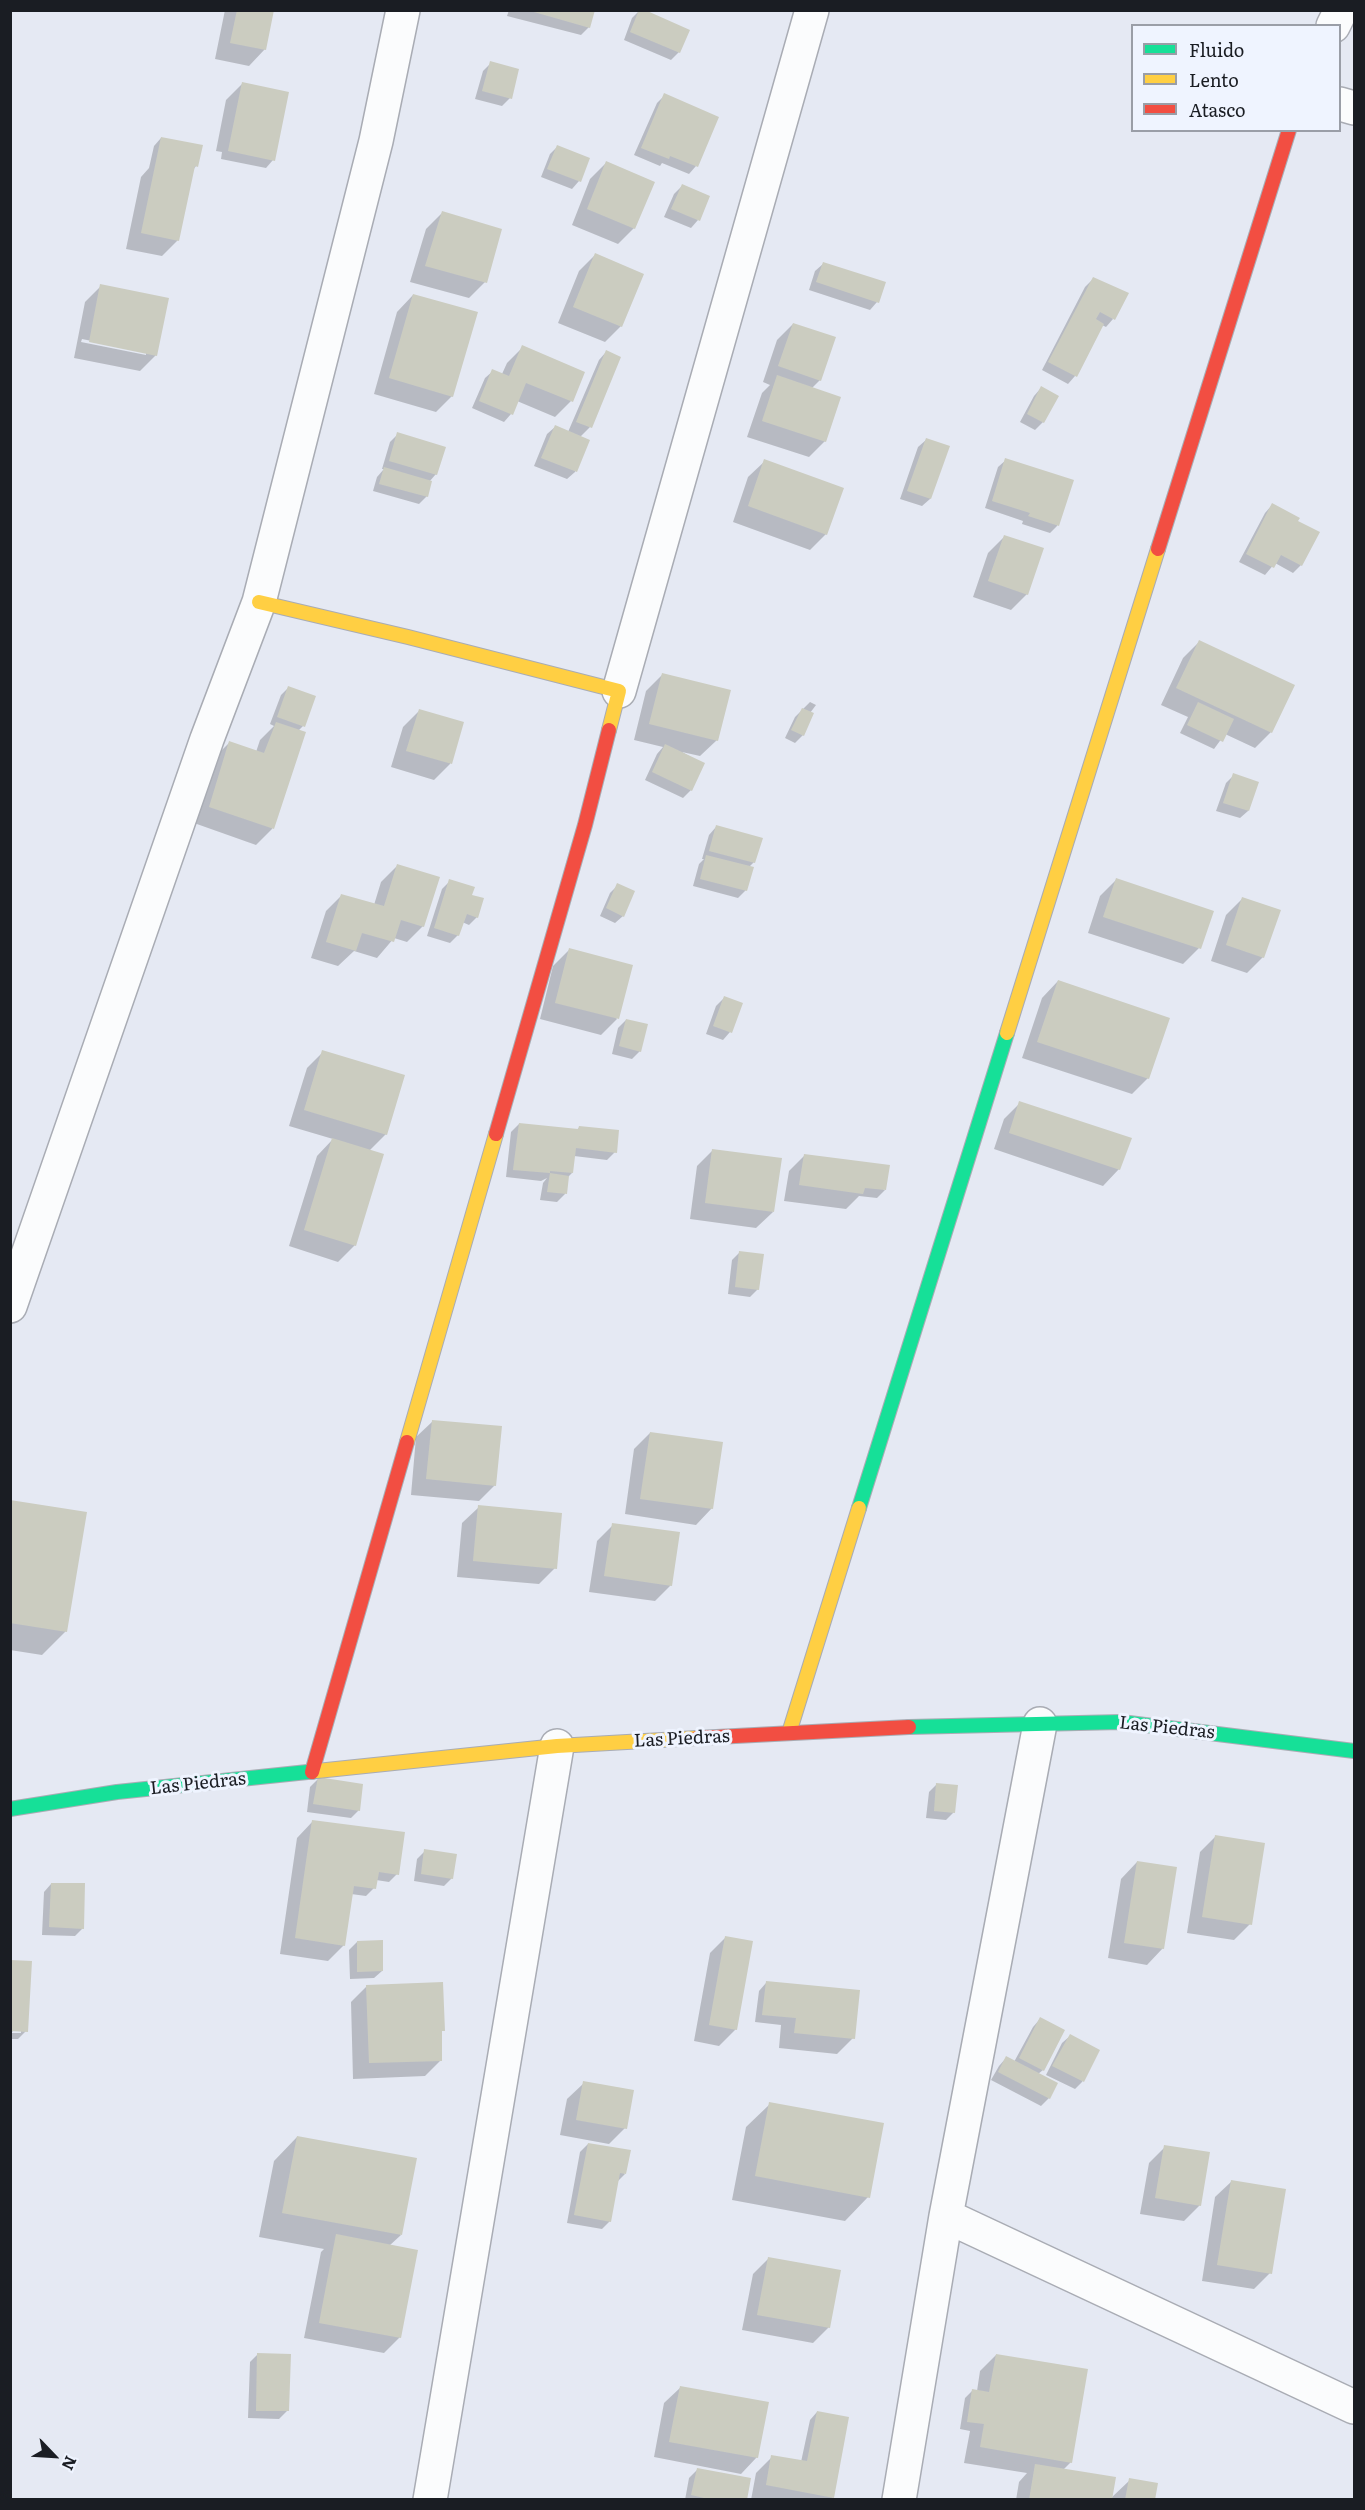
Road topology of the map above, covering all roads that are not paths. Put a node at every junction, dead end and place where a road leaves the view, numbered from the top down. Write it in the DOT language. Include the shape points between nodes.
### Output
graph roads {
  1 [pos="403,10"];
  2 [pos="812,10"];
  3 [pos="1341,10"];
  4 [pos="1335,24"];
  5 [pos="1288,132"];
  6 [pos="259,602"];
  7 [pos="619,691"];
  8 [pos="10,1306"];
  9 [pos="1040,1724"];
  10 [pos="789,1734"];
  11 [pos="557,1746"];
  12 [pos="1354,1751"];
  13 [pos="312,1772"];
  14 [pos="10,1809"];
  15 [pos="946,2216"];
  16 [pos="1354,2408"];
  17 [pos="430,2499"];
  18 [pos="899,2499"];
  1 -- 6 [label="street" via="376,141"];
  2 -- 7 [label="street"];
  3 -- 4 [label="street"];
  5 -- 10 [label="street"];
  6 -- 7 [label="street"];
  6 -- 8 [label="street" via="207,739"];
  7 -- 13 [label="street" via="585,825"];
  9 -- 10 [label="street, Las Piedras"];
  9 -- 12 [label="street, Las Piedras" via="1121,1722"];
  9 -- 15 [label="street"];
  10 -- 11 [label="street, Las Piedras"];
  11 -- 13 [label="street, Las Piedras"];
  11 -- 17 [label="street"];
  13 -- 14 [label="street, Las Piedras" via="117,1792"];
  15 -- 16 [label="street"];
  15 -- 18 [label="street"];
}
